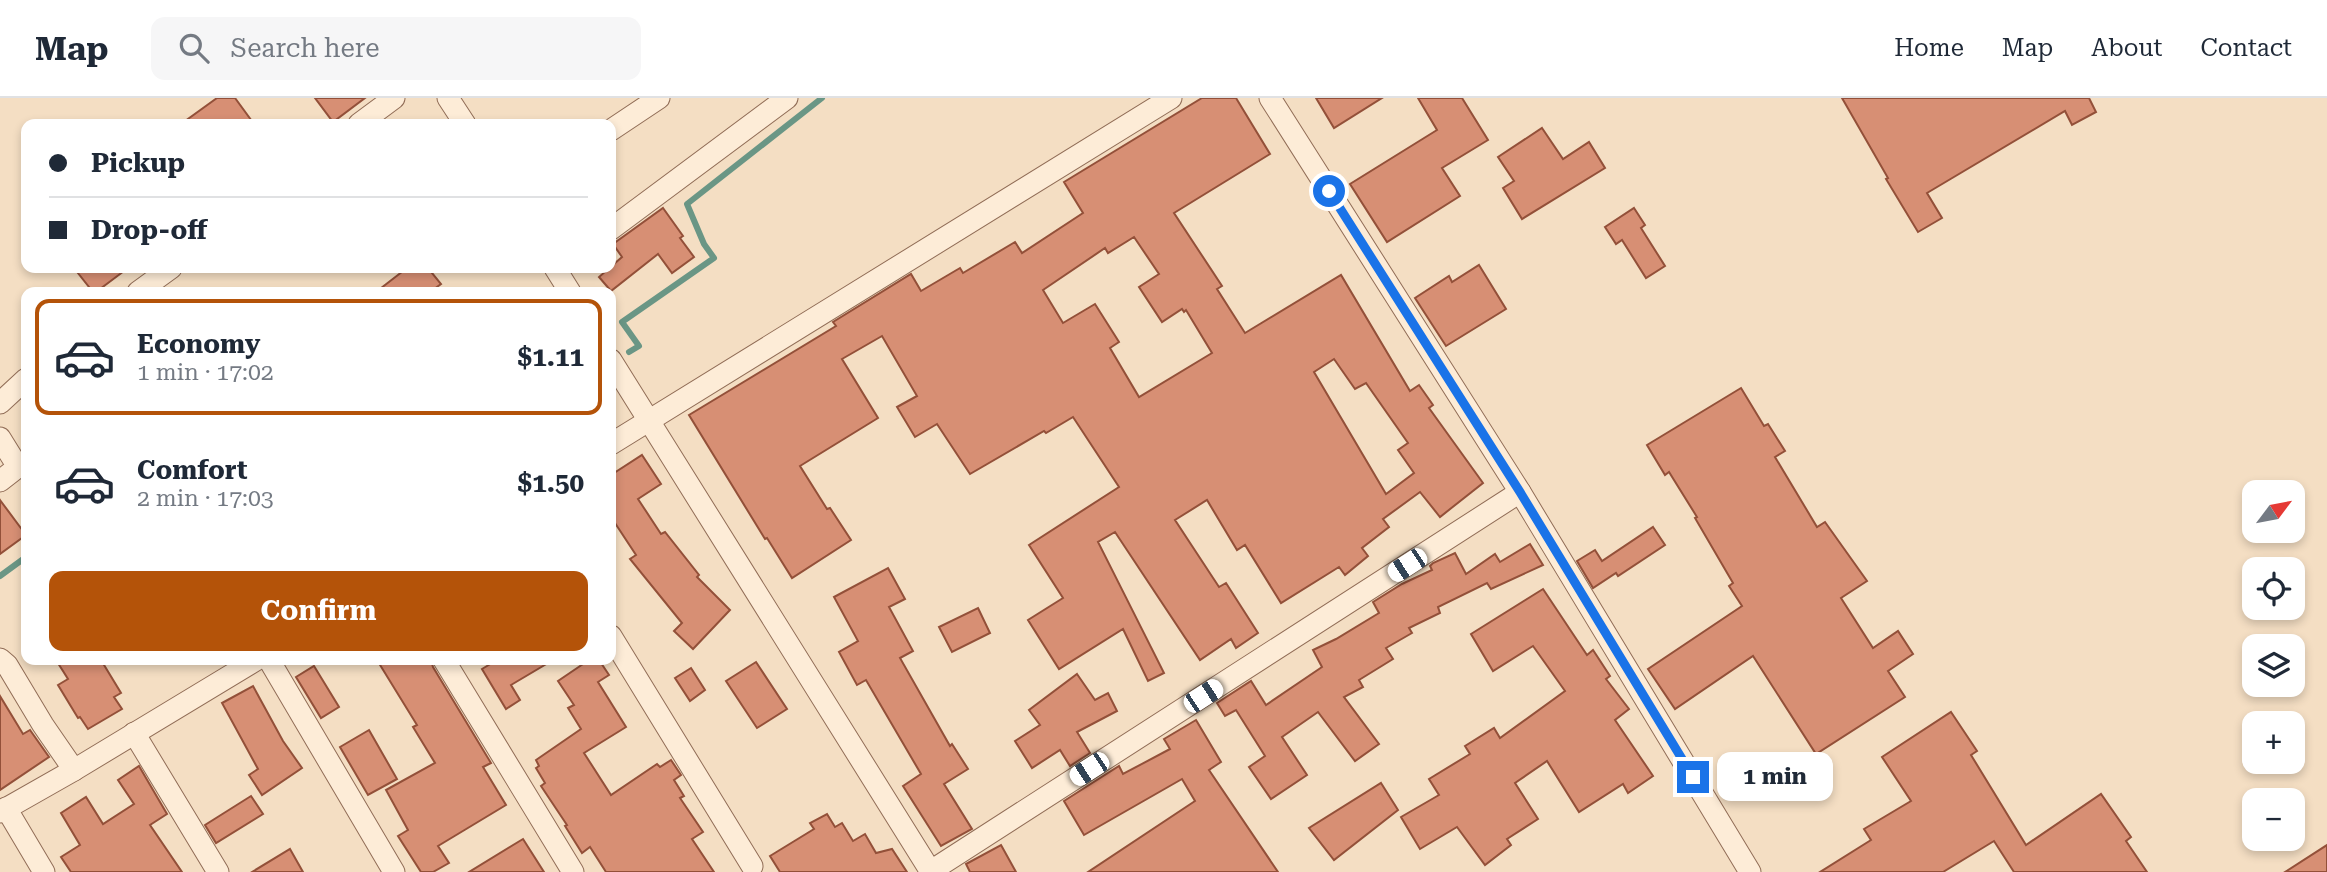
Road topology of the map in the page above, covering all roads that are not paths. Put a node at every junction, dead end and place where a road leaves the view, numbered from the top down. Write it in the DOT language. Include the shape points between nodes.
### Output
graph roads {
  1 [pos="394,98"];
  2 [pos="448,98"];
  3 [pos="659,98"];
  4 [pos="788,98"];
  5 [pos="1171,98"];
  6 [pos="1270,98"];
  7 [pos="366,119"];
  8 [pos="462,119"];
  9 [pos="616,127"];
  10 [pos="616,225"];
  11 [pos="164,273"];
  12 [pos="145,287"];
  13 [pos="616,368"];
  14 [pos="21,384"];
  15 [pos="0,403"];
  16 [pos="648,420"];
  17 [pos="0,438"];
  18 [pos="616,441"];
  19 [pos="0,481"];
  20 [pos="1520,492"];
  21 [pos="616,644"];
  22 [pos="0,659"];
  23 [pos="248,665"];
  24 [pos="272,665"];
  25 [pos="447,665"];
  26 [pos="134,733"];
  27 [pos="74,770"];
  28 [pos="3,810"];
  29 [pos="752,866"];
  30 [pos="44,872"];
  31 [pos="218,872"];
  32 [pos="394,872"];
  33 [pos="573,872"];
  34 [pos="931,872"];
  35 [pos="1750,872"];
  1 -- 7 [label="street"];
  2 -- 8 [label="street"];
  3 -- 9 [label="street"];
  4 -- 10 [label="street"];
  5 -- 16 [label="street"];
  6 -- 20 [label="street"];
  11 -- 12 [label="street"];
  13 -- 16 [label="street"];
  14 -- 15 [label="street"];
  16 -- 18 [label="street"];
  16 -- 34 [label="street"];
  17 -- 19 [label="street" via="18,467"];
  20 -- 34 [label="street"];
  20 -- 35 [label="street"];
  21 -- 29 [label="street"];
  22 -- 27 [label="street"];
  23 -- 26 [label="street"];
  24 -- 32 [label="street"];
  25 -- 33 [label="street"];
  26 -- 27 [label="street"];
  26 -- 31 [label="street"];
  27 -- 28 [label="street"];
  28 -- 30 [label="street"];
}
